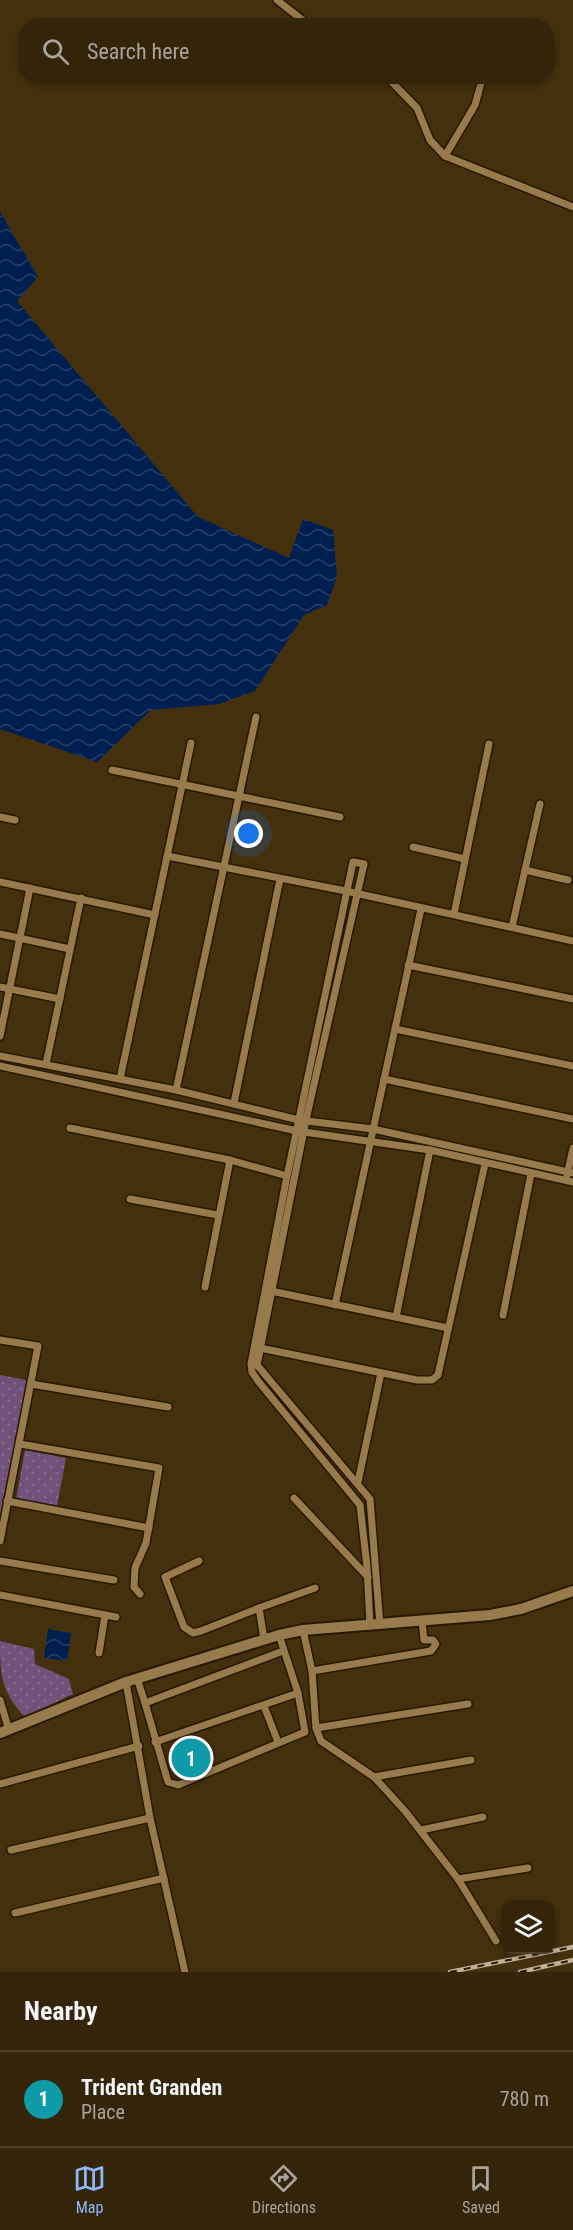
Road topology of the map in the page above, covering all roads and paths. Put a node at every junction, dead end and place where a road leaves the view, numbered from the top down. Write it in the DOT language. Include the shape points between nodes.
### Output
graph roads {
  1 [pos="277,0"];
  2 [pos="300,18"];
  3 [pos="394,84"];
  4 [pos="481,84"];
  5 [pos="445,156"];
  6 [pos="573,207"];
  7 [pos="256,717"];
  8 [pos="191,744"];
  9 [pos="489,744"];
  10 [pos="112,770"];
  11 [pos="182,784"];
  12 [pos="239,796"];
  13 [pos="540,804"];
  14 [pos="0,817"];
  15 [pos="340,817"];
  16 [pos="15,820"];
  17 [pos="413,847"];
  18 [pos="167,856"];
  19 [pos="465,859"];
  20 [pos="223,868"];
  21 [pos="525,870"];
  22 [pos="280,879"];
  23 [pos="568,880"];
  24 [pos="0,882"];
  25 [pos="30,888"];
  26 [pos="346,891"];
  27 [pos="357,894"];
  28 [pos="81,898"];
  29 [pos="421,909"];
  30 [pos="454,914"];
  31 [pos="155,915"];
  32 [pos="512,927"];
  33 [pos="0,934"];
  34 [pos="20,938"];
  35 [pos="573,941"];
  36 [pos="70,949"];
  37 [pos="408,965"];
  38 [pos="0,987"];
  39 [pos="9,989"];
  40 [pos="60,999"];
  41 [pos="573,999"];
  42 [pos="395,1029"];
  43 [pos="0,1036"];
  44 [pos="0,1056"];
  45 [pos="46,1065"];
  46 [pos="0,1066"];
  47 [pos="573,1066"];
  48 [pos="120,1079"];
  49 [pos="384,1079"];
  50 [pos="176,1090"];
  51 [pos="234,1103"];
  52 [pos="573,1119"];
  53 [pos="303,1120"];
  54 [pos="70,1128"];
  55 [pos="373,1130"];
  56 [pos="300,1131"];
  57 [pos="372,1140"];
  58 [pos="573,1148"];
  59 [pos="430,1150"];
  60 [pos="230,1160"];
  61 [pos="485,1164"];
  62 [pos="570,1173"];
  63 [pos="531,1174"];
  64 [pos="286,1176"];
  65 [pos="569,1181"];
  66 [pos="130,1199"];
  67 [pos="218,1215"];
  68 [pos="205,1287"];
  69 [pos="271,1291"];
  70 [pos="335,1305"];
  71 [pos="503,1315"];
  72 [pos="396,1317"];
  73 [pos="448,1328"];
  74 [pos="0,1340"];
  75 [pos="260,1348"];
  76 [pos="381,1373"];
  77 [pos="31,1384"];
  78 [pos="168,1407"];
  79 [pos="20,1444"];
  80 [pos="358,1482"];
  81 [pos="294,1498"];
  82 [pos="7,1501"];
  83 [pos="149,1528"];
  84 [pos="0,1540"];
  85 [pos="0,1561"];
  86 [pos="199,1562"];
  87 [pos="368,1577"];
  88 [pos="114,1580"];
  89 [pos="315,1587"];
  90 [pos="573,1591"];
  91 [pos="140,1594"];
  92 [pos="0,1595"];
  93 [pos="259,1608"];
  94 [pos="105,1615"];
  95 [pos="116,1617"];
  96 [pos="422,1621"];
  97 [pos="375,1625"];
  98 [pos="303,1630"];
  99 [pos="279,1635"];
  100 [pos="264,1639"];
  101 [pos="284,1651"];
  102 [pos="99,1653"];
  103 [pos="312,1671"];
  104 [pos="131,1680"];
  105 [pos="298,1693"];
  106 [pos="0,1700"];
  107 [pos="145,1703"];
  108 [pos="468,1704"];
  109 [pos="264,1706"];
  110 [pos="316,1728"];
  111 [pos="4,1730"];
  112 [pos="155,1742"];
  113 [pos="278,1742"];
  114 [pos="139,1746"];
  115 [pos="471,1760"];
  116 [pos="374,1777"];
  117 [pos="0,1784"];
  118 [pos="483,1817"];
  119 [pos="150,1818"];
  120 [pos="421,1830"];
  121 [pos="10,1850"];
  122 [pos="528,1868"];
  123 [pos="164,1878"];
  124 [pos="458,1879"];
  125 [pos="15,1913"];
  126 [pos="496,1941"];
  127 [pos="185,1972"];
  1 -- 2 [label="street"];
  3 -- 5 [label="street" via="417,108 430,140"];
  4 -- 5 [label="street" via="475,105"];
  5 -- 6 [label="street"];
  7 -- 12 [label="street"];
  8 -- 11 [label="street"];
  9 -- 19 [label="street"];
  10 -- 11 [label="street"];
  11 -- 12 [label="street"];
  11 -- 18 [label="street"];
  12 -- 15 [label="street"];
  12 -- 20 [label="street"];
  13 -- 21 [label="street"];
  14 -- 16 [label="street"];
  17 -- 19 [label="street"];
  18 -- 20 [label="street"];
  18 -- 31 [label="street"];
  19 -- 30 [label="street"];
  20 -- 22 [label="street"];
  20 -- 50 [label="street"];
  21 -- 23 [label="street"];
  21 -- 32 [label="street"];
  22 -- 26 [label="street"];
  22 -- 51 [label="street"];
  24 -- 25 [label="street"];
  25 -- 28 [label="street"];
  25 -- 34 [label="street"];
  26 -- 27 [label="street"];
  26 -- 27 [label="street" via="353,862 364,864"];
  26 -- 53 [label="street"];
  27 -- 29 [label="street"];
  27 -- 53 [label="street"];
  28 -- 31 [label="street"];
  28 -- 36 [label="street"];
  29 -- 30 [label="street"];
  29 -- 37 [label="street"];
  30 -- 32 [label="street"];
  31 -- 48 [label="street"];
  32 -- 35 [label="street"];
  33 -- 34 [label="street"];
  34 -- 36 [label="street"];
  34 -- 39 [label="street"];
  36 -- 40 [label="street"];
  37 -- 41 [label="street"];
  37 -- 42 [label="street"];
  38 -- 39 [label="street"];
  39 -- 40 [label="street"];
  39 -- 43 [label="street"];
  40 -- 45 [label="street"];
  42 -- 47 [label="street"];
  42 -- 49 [label="street"];
  44 -- 45 [label="street"];
  45 -- 48 [label="street"];
  46 -- 56 [label="street"];
  48 -- 50 [label="street"];
  49 -- 52 [label="street"];
  49 -- 55 [label="street"];
  50 -- 51 [label="street"];
  51 -- 53 [label="street"];
  53 -- 55 [label="street"];
  53 -- 56 [label="street"];
  54 -- 60 [label="street"];
  55 -- 57 [label="street"];
  55 -- 62 [label="street"];
  56 -- 57 [label="street"];
  56 -- 64 [label="street"];
  56 -- 69 [label="street"];
  57 -- 59 [label="street"];
  57 -- 70 [label="street"];
  58 -- 62 [label="street"];
  59 -- 61 [label="street"];
  59 -- 72 [label="street"];
  60 -- 64 [label="street"];
  60 -- 67 [label="street"];
  61 -- 63 [label="street"];
  61 -- 73 [label="street"];
  62 -- 65 [label="street"];
  63 -- 65 [label="street"];
  63 -- 71 [label="street"];
  64 -- 87 [label="street" via="252,1372 360,1505"];
  66 -- 67 [label="street"];
  67 -- 68 [label="street"];
  69 -- 70 [label="street"];
  69 -- 75 [label="street"];
  70 -- 72 [label="street"];
  72 -- 73 [label="street"];
  73 -- 76 [label="street" via="438,1375 432,1380"];
  74 -- 77 [label="street" via="38,1346"];
  75 -- 76 [label="street"];
  75 -- 80 [label="street" via="257,1365"];
  76 -- 80 [label="street"];
  77 -- 78 [label="street"];
  77 -- 79 [label="street"];
  79 -- 82 [label="street"];
  79 -- 83 [label="street" via="159,1468"];
  80 -- 97 [label="street" via="370,1499"];
  81 -- 87 [label="street"];
  82 -- 83 [label="street"];
  82 -- 84 [label="street"];
  83 -- 91 [label="street" via="135,1568 134,1587"];
  85 -- 88 [label="street"];
  86 -- 93 [label="street" via="165,1577 189,1632"];
  87 -- 97 [label="street"];
  89 -- 93 [label="street"];
  90 -- 96 [label="main road" via="511,1611"];
  92 -- 94 [label="street"];
  93 -- 100 [label="street"];
  94 -- 95 [label="street"];
  94 -- 102 [label="street"];
  96 -- 97 [label="main road"];
  96 -- 103 [label="street" via="424,1640 435,1643 431,1650"];
  97 -- 98 [label="main road"];
  98 -- 99 [label="main road"];
  98 -- 103 [label="street"];
  99 -- 100 [label="main road"];
  99 -- 101 [label="street"];
  100 -- 104 [label="main road"];
  101 -- 105 [label="street"];
  101 -- 107 [label="street"];
  103 -- 110 [label="street"];
  104 -- 107 [label="street"];
  104 -- 111 [label="main road"];
  104 -- 114 [label="street"];
  105 -- 109 [label="street"];
  105 -- 113 [label="street" via="305,1732"];
  106 -- 111 [label="street"];
  107 -- 112 [label="street"];
  108 -- 110 [label="street"];
  109 -- 112 [label="street"];
  109 -- 113 [label="street"];
  110 -- 116 [label="street" via="323,1743"];
  112 -- 113 [label="street" via="168,1782 178,1785"];
  114 -- 117 [label="street"];
  114 -- 119 [label="street"];
  115 -- 116 [label="street"];
  116 -- 120 [label="street"];
  118 -- 120 [label="street"];
  119 -- 121 [label="street"];
  119 -- 123 [label="street"];
  120 -- 124 [label="street"];
  122 -- 124 [label="street"];
  123 -- 125 [label="street"];
  123 -- 127 [label="street"];
  124 -- 126 [label="street"];
}
